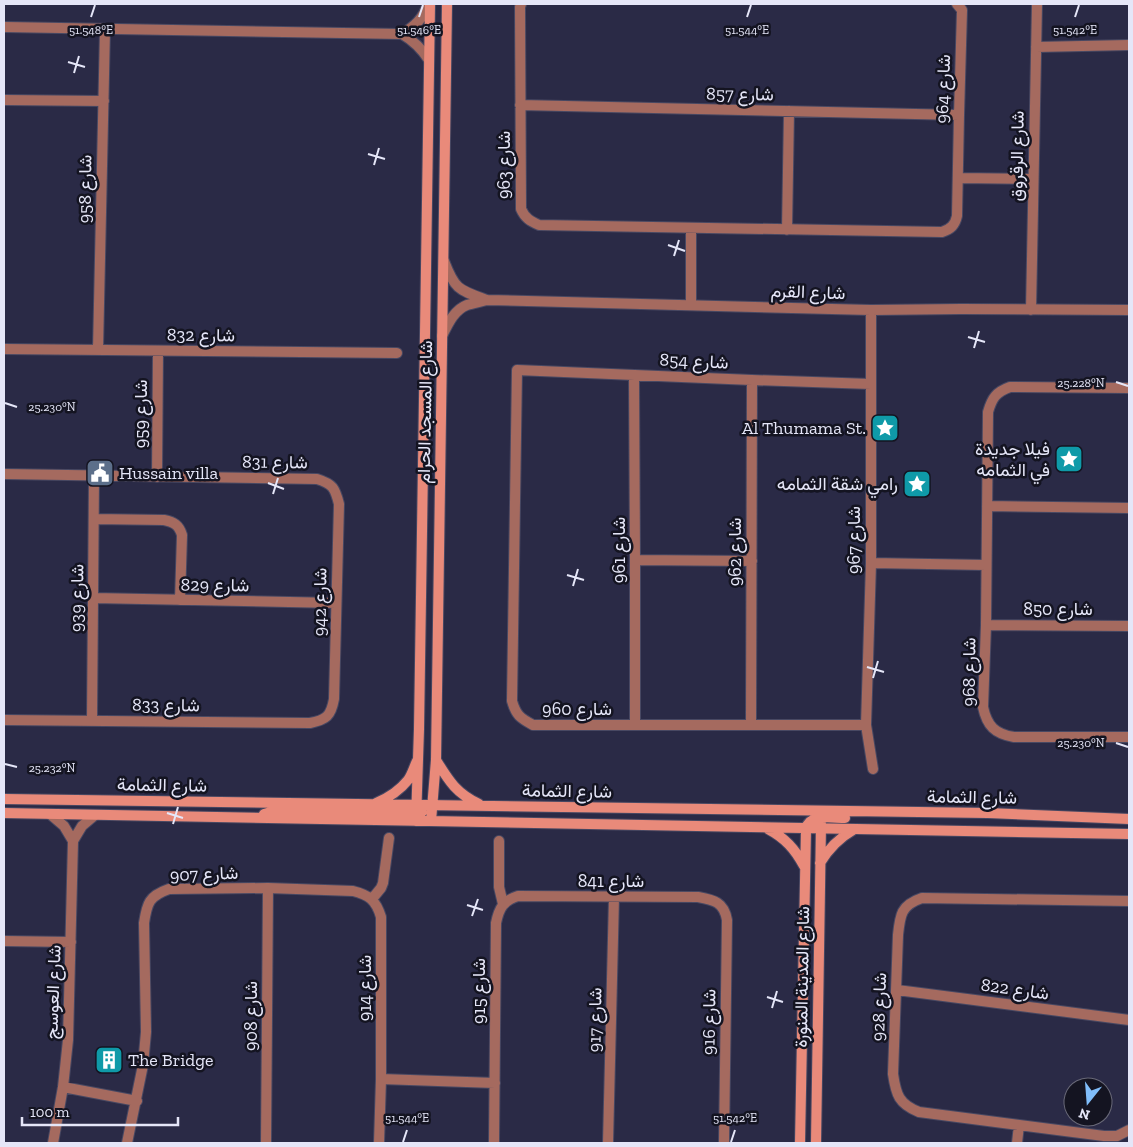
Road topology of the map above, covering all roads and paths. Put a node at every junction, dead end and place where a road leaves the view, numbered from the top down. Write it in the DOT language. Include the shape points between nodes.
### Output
graph roads {
  1 [pos="429,4"];
  2 [pos="447,4"];
  3 [pos="521,4"];
  4 [pos="957,4"];
  5 [pos="1037,4"];
  6 [pos="4,27"];
  7 [pos="106,29"];
  8 [pos="402,34"];
  9 [pos="1129,45"];
  10 [pos="1036,47"];
  11 [pos="429,60"];
  12 [pos="4,100"];
  13 [pos="104,101"];
  14 [pos="520,105"];
  15 [pos="789,111"];
  16 [pos="958,115"];
  17 [pos="958,178"];
  18 [pos="1033,179"];
  19 [pos="952,227"];
  20 [pos="691,228"];
  21 [pos="787,230"];
  22 [pos="443,259"];
  23 [pos="487,300"];
  24 [pos="691,305"];
  25 [pos="871,310"];
  26 [pos="1031,310"];
  27 [pos="1129,310"];
  28 [pos="442,336"];
  29 [pos="4,349"];
  30 [pos="98,350"];
  31 [pos="158,351"];
  32 [pos="397,353"];
  33 [pos="517,370"];
  34 [pos="634,375"];
  35 [pos="752,380"];
  36 [pos="871,384"];
  37 [pos="1129,388"];
  38 [pos="4,474"];
  39 [pos="94,476"];
  40 [pos="157,476"];
  41 [pos="333,487"];
  42 [pos="987,506"];
  43 [pos="1129,508"];
  44 [pos="94,519"];
  45 [pos="635,560"];
  46 [pos="752,561"];
  47 [pos="871,563"];
  48 [pos="986,565"];
  49 [pos="93,598"];
  50 [pos="180,600"];
  51 [pos="336,603"];
  52 [pos="986,625"];
  53 [pos="1129,626"];
  54 [pos="327,717"];
  55 [pos="4,720"];
  56 [pos="92,721"];
  57 [pos="634,724"];
  58 [pos="751,725"];
  59 [pos="866,725"];
  60 [pos="1129,737"];
  61 [pos="418,758"];
  62 [pos="436,760"];
  63 [pos="873,769"];
  64 [pos="4,799"];
  65 [pos="373,804"];
  66 [pos="432,804"];
  67 [pos="482,806"];
  68 [pos="417,812"];
  69 [pos="4,813"];
  70 [pos="50,814"];
  71 [pos="95,814"];
  72 [pos="822,819"];
  73 [pos="1129,819"];
  74 [pos="431,821"];
  75 [pos="766,828"];
  76 [pos="806,829"];
  77 [pos="854,829"];
  78 [pos="1129,834"];
  79 [pos="389,838"];
  80 [pos="73,841"];
  81 [pos="499,841"];
  82 [pos="820,864"];
  83 [pos="804,867"];
  84 [pos="268,888"];
  85 [pos="614,897"];
  86 [pos="372,899"];
  87 [pos="1129,901"];
  88 [pos="503,904"];
  89 [pos="720,904"];
  90 [pos="4,941"];
  91 [pos="71,942"];
  92 [pos="896,990"];
  93 [pos="1129,1020"];
  94 [pos="381,1079"];
  95 [pos="495,1083"];
  96 [pos="63,1087"];
  97 [pos="137,1101"];
  98 [pos="1019,1125"];
  99 [pos="1129,1130"];
  100 [pos="54,1143"];
  101 [pos="127,1143"];
  102 [pos="266,1143"];
  103 [pos="379,1143"];
  104 [pos="494,1143"];
  105 [pos="608,1143"];
  106 [pos="724,1143"];
  107 [pos="800,1143"];
  108 [pos="816,1143"];
  109 [pos="1017,1143"];
  1 -- 8 [label="street" via="415,25"];
  1 -- 11 [label="street, شارع المسجد الحرام"];
  2 -- 22 [label="street, شارع المسجد الحرام"];
  3 -- 14 [label="street, شارع 963"];
  4 -- 16 [label="street, شارع 964" via="962,10"];
  5 -- 10 [label="street, شارع الرقروق"];
  6 -- 7 [label="street"];
  7 -- 8 [label="street"];
  7 -- 13 [label="street, شارع 958"];
  8 -- 11 [label="street" via="413,41"];
  9 -- 10 [label="street"];
  10 -- 18 [label="street, شارع الرقروق"];
  11 -- 61 [label="street, شارع المسجد الحرام"];
  12 -- 13 [label="street"];
  13 -- 30 [label="street, شارع 958"];
  14 -- 15 [label="street, شارع 857"];
  14 -- 20 [label="street, شارع 963" via="520,209 531,222 538,225"];
  15 -- 16 [label="street, شارع 857"];
  15 -- 21 [label="street"];
  16 -- 17 [label="street, شارع 964"];
  17 -- 18 [label="street"];
  17 -- 19 [label="street, شارع 964" via="957,216"];
  18 -- 26 [label="street, شارع الرقروق"];
  19 -- 21 [label="street, شارع 963" via="942,232"];
  20 -- 21 [label="street, شارع 963"];
  20 -- 24 [label="street"];
  22 -- 23 [label="street, شارع القرم" via="455,285"];
  22 -- 28 [label="street, شارع المسجد الحرام"];
  23 -- 24 [label="street, شارع القرم"];
  23 -- 28 [label="street, شارع القرم" via="466,305 456,312"];
  24 -- 25 [label="street, شارع القرم"];
  25 -- 26 [label="street, شارع القرم"];
  25 -- 36 [label="street, شارع 967"];
  26 -- 27 [label="street, شارع القرم"];
  28 -- 62 [label="street, شارع المسجد الحرام"];
  29 -- 30 [label="street, شارع 832"];
  30 -- 31 [label="street, شارع 832"];
  31 -- 32 [label="street, شارع 832"];
  31 -- 40 [label="street, شارع 959"];
  33 -- 34 [label="street, شارع 854"];
  33 -- 57 [label="street, شارع 960" via="512,701 515,711 521,719 533,725"];
  34 -- 35 [label="street, شارع 854"];
  34 -- 45 [label="street, شارع 961"];
  35 -- 36 [label="street, شارع 854"];
  35 -- 46 [label="street, شارع 962"];
  36 -- 47 [label="street, شارع 967"];
  37 -- 42 [label="street, شارع 968" via="1010,387 1002,390 995,396 988,412"];
  38 -- 39 [label="street, شارع 831"];
  39 -- 40 [label="street, شارع 831"];
  39 -- 44 [label="street, شارع 939"];
  40 -- 41 [label="street, شارع 831" via="317,479"];
  41 -- 51 [label="street, شارع 942" via="338,504"];
  42 -- 43 [label="street"];
  42 -- 48 [label="street, شارع 968"];
  44 -- 49 [label="street, شارع 939"];
  44 -- 50 [label="street" via="164,520 177,524 182,535"];
  45 -- 46 [label="street"];
  45 -- 57 [label="street, شارع 961"];
  46 -- 58 [label="street, شارع 962"];
  47 -- 48 [label="street"];
  47 -- 59 [label="street, شارع 967"];
  48 -- 52 [label="street, شارع 968"];
  49 -- 50 [label="street, شارع 829"];
  49 -- 56 [label="street, شارع 939"];
  50 -- 51 [label="street, شارع 829"];
  51 -- 54 [label="street, شارع 942" via="334,699"];
  52 -- 53 [label="street, شارع 850"];
  52 -- 60 [label="street, شارع 968" via="983,707 992,728 1014,737"];
  54 -- 56 [label="street, شارع 833" via="310,723"];
  55 -- 56 [label="street, شارع 833"];
  57 -- 58 [label="street, شارع 960"];
  58 -- 59 [label="street, شارع 960"];
  59 -- 63 [label="street, شارع 967"];
  61 -- 65 [label="street" via="408,781 396,792"];
  61 -- 68 [label="street, شارع المسجد الحرام"];
  62 -- 66 [label="street, شارع المسجد الحرام"];
  62 -- 67 [label="street" via="459,792"];
  64 -- 65 [label="street, شارع الثمامة"];
  65 -- 68 [label="street, شارع الثمامة"];
  66 -- 67 [label="street, شارع الثمامة"];
  66 -- 68 [label="street" via="427,810"];
  66 -- 74 [label="street, شارع المسجد الحرام"];
  67 -- 72 [label="street, شارع الثمامة"];
  68 -- 71 [label="street, شارع الثمامة" via="254,818"];
  68 -- 74 [label="street, شارع الثمامة"];
  69 -- 70 [label="street, شارع الثمامة"];
  70 -- 71 [label="street, شارع الثمامة"];
  70 -- 80 [label="street" via="64,826"];
  71 -- 80 [label="street"];
  72 -- 73 [label="street, شارع الثمامة" via="988,813"];
  72 -- 76 [label="street, شارع الثمامة"];
  72 -- 77 [label="street, شارع الثمامة"];
  72 -- 82 [label="street, شارع المدينة المنورة"];
  74 -- 75 [label="street, شارع الثمامة"];
  75 -- 76 [label="street, شارع الثمامة"];
  75 -- 83 [label="street" via="789,844"];
  76 -- 83 [label="street, شارع المدينة المنورة"];
  77 -- 78 [label="street, شارع الثمامة"];
  77 -- 82 [label="street" via="834,844"];
  79 -- 86 [label="street" via="383,882"];
  80 -- 91 [label="street, شارع العوسج"];
  81 -- 88 [label="street, شارع 915" via="499,887"];
  82 -- 108 [label="street, شارع المدينة المنورة"];
  83 -- 107 [label="street, شارع المدينة المنورة"];
  84 -- 86 [label="street, شارع 907" via="353,891"];
  84 -- 97 [label="street, شارع 907" via="169,888 151,900 144,923 146,1032"];
  84 -- 102 [label="street, شارع 908"];
  85 -- 88 [label="street, شارع 841" via="518,896"];
  85 -- 89 [label="street, شارع 841" via="698,898"];
  85 -- 105 [label="street, شارع 917"];
  86 -- 94 [label="street, شارع 914" via="381,917"];
  87 -- 92 [label="street, شارع 928" via="922,898 904,908 899,920"];
  88 -- 95 [label="street, شارع 915" via="496,923"];
  89 -- 106 [label="street, شارع 916" via="727,920"];
  90 -- 91 [label="street"];
  91 -- 96 [label="street, شارع العوسج"];
  92 -- 93 [label="street, شارع 822"];
  92 -- 98 [label="street, شارع 928" via="894,1074 900,1100 919,1112"];
  94 -- 95 [label="street"];
  94 -- 103 [label="street, شارع 914"];
  95 -- 104 [label="street, شارع 915"];
  96 -- 97 [label="street"];
  96 -- 100 [label="street, شارع العوسج"];
  97 -- 101 [label="street, شارع 907"];
  98 -- 99 [label="street, شارع 928" via="1104,1136 1117,1136"];
  98 -- 109 [label="street"];
}
